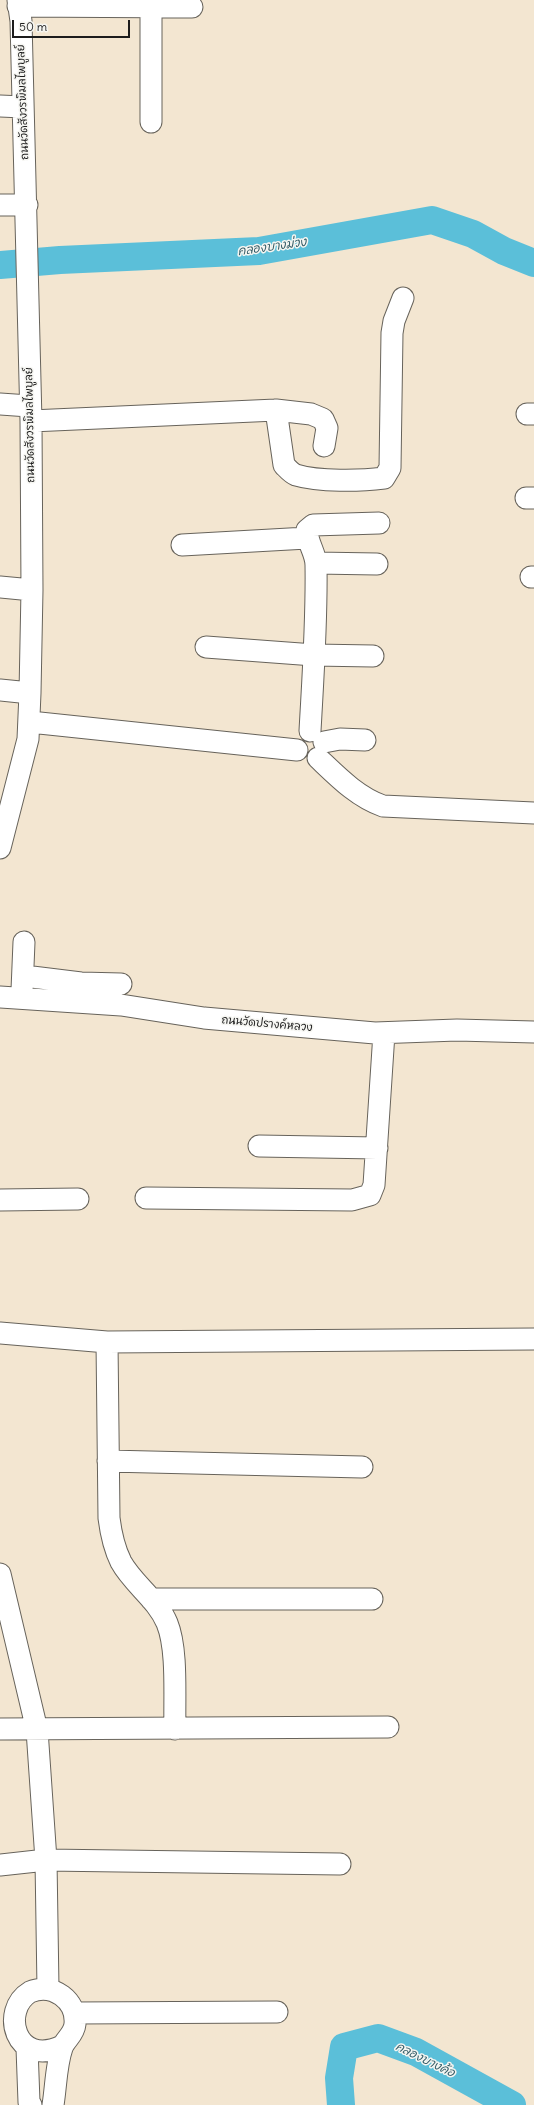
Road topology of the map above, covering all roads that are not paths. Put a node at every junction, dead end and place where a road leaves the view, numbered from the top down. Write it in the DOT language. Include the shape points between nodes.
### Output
graph roads {
  1 [pos="18,3"];
  2 [pos="141,5"];
  3 [pos="192,7"];
  4 [pos="0,106"];
  5 [pos="23,107"];
  6 [pos="151,122"];
  7 [pos="0,205"];
  8 [pos="27,205"];
  9 [pos="404,298"];
  10 [pos="0,404"];
  11 [pos="276,410"];
  12 [pos="30,413"];
  13 [pos="324,446"];
  14 [pos="379,523"];
  15 [pos="307,538"];
  16 [pos="182,545"];
  17 [pos="316,563"];
  18 [pos="377,564"];
  19 [pos="0,587"];
  20 [pos="32,590"];
  21 [pos="206,647"];
  22 [pos="314,655"];
  23 [pos="373,656"];
  24 [pos="0,690"];
  25 [pos="30,693"];
  26 [pos="30,722"];
  27 [pos="365,740"];
  28 [pos="317,744"];
  29 [pos="534,813"];
  30 [pos="0,848"];
  31 [pos="24,942"];
  32 [pos="24,976"];
  33 [pos="121,984"];
  34 [pos="0,997"];
  35 [pos="21,999"];
  36 [pos="534,1032"];
  37 [pos="384,1033"];
  38 [pos="259,1146"];
  39 [pos="377,1148"];
  40 [pos="146,1198"];
  41 [pos="78,1199"];
  42 [pos="0,1200"];
  43 [pos="0,1333"];
  44 [pos="534,1339"];
  45 [pos="107,1342"];
  46 [pos="108,1461"];
  47 [pos="362,1467"];
  48 [pos="1,1579"];
  49 [pos="151,1599"];
  50 [pos="372,1599"];
  51 [pos="388,1728"];
  52 [pos="0,1729"];
  53 [pos="175,1729"];
  54 [pos="37,1730"];
  55 [pos="46,1860"];
  56 [pos="340,1864"];
  57 [pos="0,1865"];
  58 [pos="48,1989"];
  59 [pos="277,2012"];
  60 [pos="74,2013"];
  61 [pos="6,2016"];
  62 [pos="62,2046"];
  63 [pos="27,2048"];
  64 [pos="31,2105"];
  65 [pos="54,2105"];
  1 -- 2 [label="street"];
  1 -- 5 [label="street, ถนนวัดสังวรพิมลไพบูลย์"];
  2 -- 3 [label="street"];
  2 -- 6 [label="street"];
  4 -- 5 [label="street"];
  5 -- 8 [label="street, ถนนวัดสังวรพิมลไพบูลย์"];
  7 -- 8 [label="street"];
  8 -- 12 [label="street, ถนนวัดสังวรพิมลไพบูลย์"];
  9 -- 11 [label="street" via="394,321 392,334 390,468 384,478 329,479 290,472 284,465"];
  10 -- 12 [label="street"];
  11 -- 12 [label="street"];
  11 -- 13 [label="street" via="311,414 323,419 327,428"];
  12 -- 20 [label="street, ถนนวัดสังวรพิมลไพบูลย์"];
  14 -- 15 [label="street" via="313,525 308,530"];
  15 -- 16 [label="street"];
  15 -- 17 [label="street"];
  17 -- 18 [label="street"];
  17 -- 22 [label="street"];
  19 -- 20 [label="street"];
  20 -- 25 [label="street, ถนนวัดสังวรพิมลไพบูลย์"];
  21 -- 22 [label="street"];
  22 -- 23 [label="street"];
  22 -- 28 [label="street"];
  24 -- 25 [label="street"];
  25 -- 26 [label="street, ถนนวัดสังวรพิมลไพบูลย์"];
  26 -- 28 [label="street" via="297,750 305,759 311,760"];
  26 -- 30 [label="street, ถนนวัดสังวรพิมลไพบูลย์"];
  27 -- 28 [label="street" via="340,739"];
  28 -- 29 [label="street" via="346,785 375,804"];
  31 -- 32 [label="street"];
  32 -- 33 [label="street" via="81,983"];
  32 -- 35 [label="street"];
  34 -- 35 [label="street, ถนนวัดปรางค์หลวง"];
  35 -- 37 [label="street, ถนนวัดปรางค์หลวง" via="121,1005 204,1018"];
  36 -- 37 [label="street, ถนนวัดปรางค์หลวง" via="457,1030"];
  37 -- 39 [label="street"];
  38 -- 39 [label="street"];
  39 -- 40 [label="street" via="374,1186 370,1195 364,1198"];
  41 -- 42 [label="street"];
  43 -- 45 [label="street"];
  44 -- 45 [label="street"];
  45 -- 46 [label="street"];
  46 -- 47 [label="street"];
  46 -- 49 [label="street" via="112,1539 122,1563"];
  48 -- 54 [label="street"];
  49 -- 50 [label="street"];
  49 -- 53 [label="street" via="166,1622 172,1642"];
  51 -- 53 [label="street"];
  52 -- 54 [label="street"];
  53 -- 54 [label="street"];
  54 -- 55 [label="street"];
  55 -- 56 [label="street"];
  55 -- 57 [label="street"];
  55 -- 58 [label="street"];
  58 -- 60 [label="street" via="60,1994 69,2002"];
  58 -- 61 [label="street" via="24,1995"];
  59 -- 60 [label="street"];
  60 -- 62 [label="street" via="75,2026 71,2037"];
  61 -- 63 [label="street" via="17,2040"];
  62 -- 63 [label="street" via="51,2052 38,2052"];
  62 -- 65 [label="street"];
  63 -- 64 [label="street" via="28,2102"];
}
